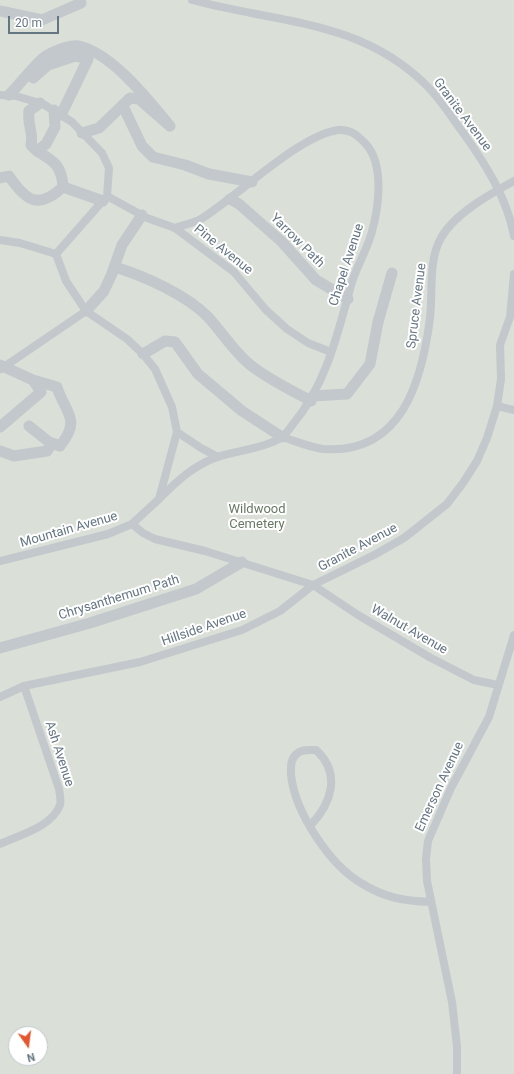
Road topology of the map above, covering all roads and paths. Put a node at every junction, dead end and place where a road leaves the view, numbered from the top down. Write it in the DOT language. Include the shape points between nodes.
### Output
graph roads {
  1 [pos="192,0"];
  2 [pos="79,1"];
  3 [pos="0,11"];
  4 [pos="7,95"];
  5 [pos="40,103"];
  6 [pos="123,106"];
  7 [pos="58,113"];
  8 [pos="82,133"];
  9 [pos="37,151"];
  10 [pos="0,178"];
  11 [pos="514,181"];
  12 [pos="252,182"];
  13 [pos="63,187"];
  14 [pos="498,189"];
  15 [pos="105,198"];
  16 [pos="230,199"];
  17 [pos="142,215"];
  18 [pos="175,228"];
  19 [pos="514,236"];
  20 [pos="0,240"];
  21 [pos="56,254"];
  22 [pos="115,267"];
  23 [pos="392,273"];
  24 [pos="514,274"];
  25 [pos="348,299"];
  26 [pos="86,311"];
  27 [pos="331,352"];
  28 [pos="143,354"];
  29 [pos="1,368"];
  30 [pos="33,380"];
  31 [pos="312,398"];
  32 [pos="497,406"];
  33 [pos="514,410"];
  34 [pos="29,426"];
  35 [pos="0,427"];
  36 [pos="177,432"];
  37 [pos="282,437"];
  38 [pos="52,443"];
  39 [pos="0,451"];
  40 [pos="218,457"];
  41 [pos="159,499"];
  42 [pos="132,524"];
  43 [pos="0,561"];
  44 [pos="242,562"];
  45 [pos="313,584"];
  46 [pos="514,635"];
  47 [pos="0,648"];
  48 [pos="498,685"];
  49 [pos="24,686"];
  50 [pos="0,697"];
  51 [pos="310,826"];
  52 [pos="0,844"];
  53 [pos="431,902"];
  54 [pos="457,1074"];
  1 -- 14 [label="lane, Granite Avenue" via="339,32 373,46 404,65 427,86 476,150"];
  2 -- 3 [label="street" via="42,20"];
  4 -- 5 [label="lane"];
  4 -- 6 [label="street" via="43,59 60,50 78,46 101,56 136,85 170,126 139,99 130,98"];
  4 -- 7 [label="street" via="48,65 75,56 88,59"];
  5 -- 7 [label="lane"];
  5 -- 9 [label="street" via="29,111 27,121 32,138 31,145"];
  6 -- 8 [label="street" via="99,128"];
  6 -- 12 [label="street" via="142,146 153,157 209,174"];
  7 -- 8 [label="lane" via="72,122"];
  7 -- 9 [label="street" via="46,144"];
  8 -- 15 [label="lane" via="102,154 109,168"];
  9 -- 13 [label="street" via="60,168"];
  10 -- 13 [label="street" via="10,176 25,196 40,201 52,197"];
  11 -- 14 [label="lane"];
  12 -- 16 [label="lane, Chapel Avenue"];
  12 -- 25 [label="lane, Chapel Avenue" via="291,152 325,134 340,130 355,133 369,147 378,166 378,194 371,234"];
  13 -- 15 [label="street"];
  14 -- 19 [label="lane, Granite Avenue"];
  14 -- 37 [label="lane, Spruce Avenue" via="452,222 440,239 433,266 430,318 421,369 410,400 396,420 379,437 342,448 322,448"];
  15 -- 17 [label="lane, Pine Avenue"];
  15 -- 21 [label="lane"];
  16 -- 18 [label="lane, Chapel Avenue" via="199,220"];
  16 -- 25 [label="street, Yarrow Path" via="240,204 282,242 316,280"];
  17 -- 18 [label="lane, Pine Avenue"];
  17 -- 22 [label="street" via="122,245"];
  18 -- 27 [label="lane, Pine Avenue" via="234,272 266,310 287,329 308,343"];
  20 -- 21 [label="lane"];
  21 -- 26 [label="lane" via="66,281"];
  22 -- 26 [label="street" via="104,291"];
  22 -- 31 [label="street" via="134,273 177,294 207,316 252,367"];
  23 -- 31 [label="street" via="378,322 370,364 347,394"];
  24 -- 32 [label="lane, Granite Avenue" via="510,317 500,345 501,379"];
  25 -- 27 [label="lane, Chapel Avenue"];
  26 -- 28 [label="lane"];
  26 -- 29 [label="lane"];
  27 -- 31 [label="lane, Chapel Avenue" via="323,377"];
  28 -- 36 [label="lane" via="155,368 165,388"];
  28 -- 37 [label="street" via="165,341 175,342 198,374 242,411"];
  29 -- 30 [label="street"];
  30 -- 35 [label="street" via="41,392"];
  30 -- 38 [label="street" via="57,386 61,400 71,416 70,434 60,446"];
  31 -- 37 [label="lane, Chapel Avenue"];
  32 -- 33 [label="lane"];
  32 -- 45 [label="lane, Granite Avenue" via="477,461 447,504 404,538"];
  34 -- 38 [label="street"];
  36 -- 40 [label="lane"];
  36 -- 41 [label="lane"];
  37 -- 40 [label="lane, Mountain Avenue" via="258,447"];
  38 -- 39 [label="street" via="47,451 14,456"];
  40 -- 41 [label="lane, Mountain Avenue" via="199,464 182,476"];
  41 -- 42 [label="lane, Mountain Avenue"];
  42 -- 43 [label="lane, Mountain Avenue" via="108,534"];
  42 -- 44 [label="lane" via="155,539"];
  44 -- 45 [label="lane"];
  44 -- 47 [label="street, Chrysanthemum Path" via="196,589"];
  45 -- 48 [label="lane, Walnut Avenue" via="358,615 431,658 474,680"];
  45 -- 49 [label="lane, Hillside Avenue" via="280,611 242,630 140,662"];
  46 -- 48 [label="lane, Emerson Avenue"];
  48 -- 53 [label="lane, Emerson Avenue" via="489,717 451,788 428,841 426,859"];
  49 -- 50 [label="lane, Hillside Avenue"];
  49 -- 52 [label="lane, Ash Avenue" via="59,789 61,803 54,814 42,824"];
  51 -- 51 [label="lane" via="322,813 332,782 329,769 316,750 299,752 293,758 291,767 297,800"];
  51 -- 53 [label="lane" via="329,853 360,882 383,895 404,901"];
  53 -- 54 [label="lane, Emerson Avenue" via="452,1002"];
}
